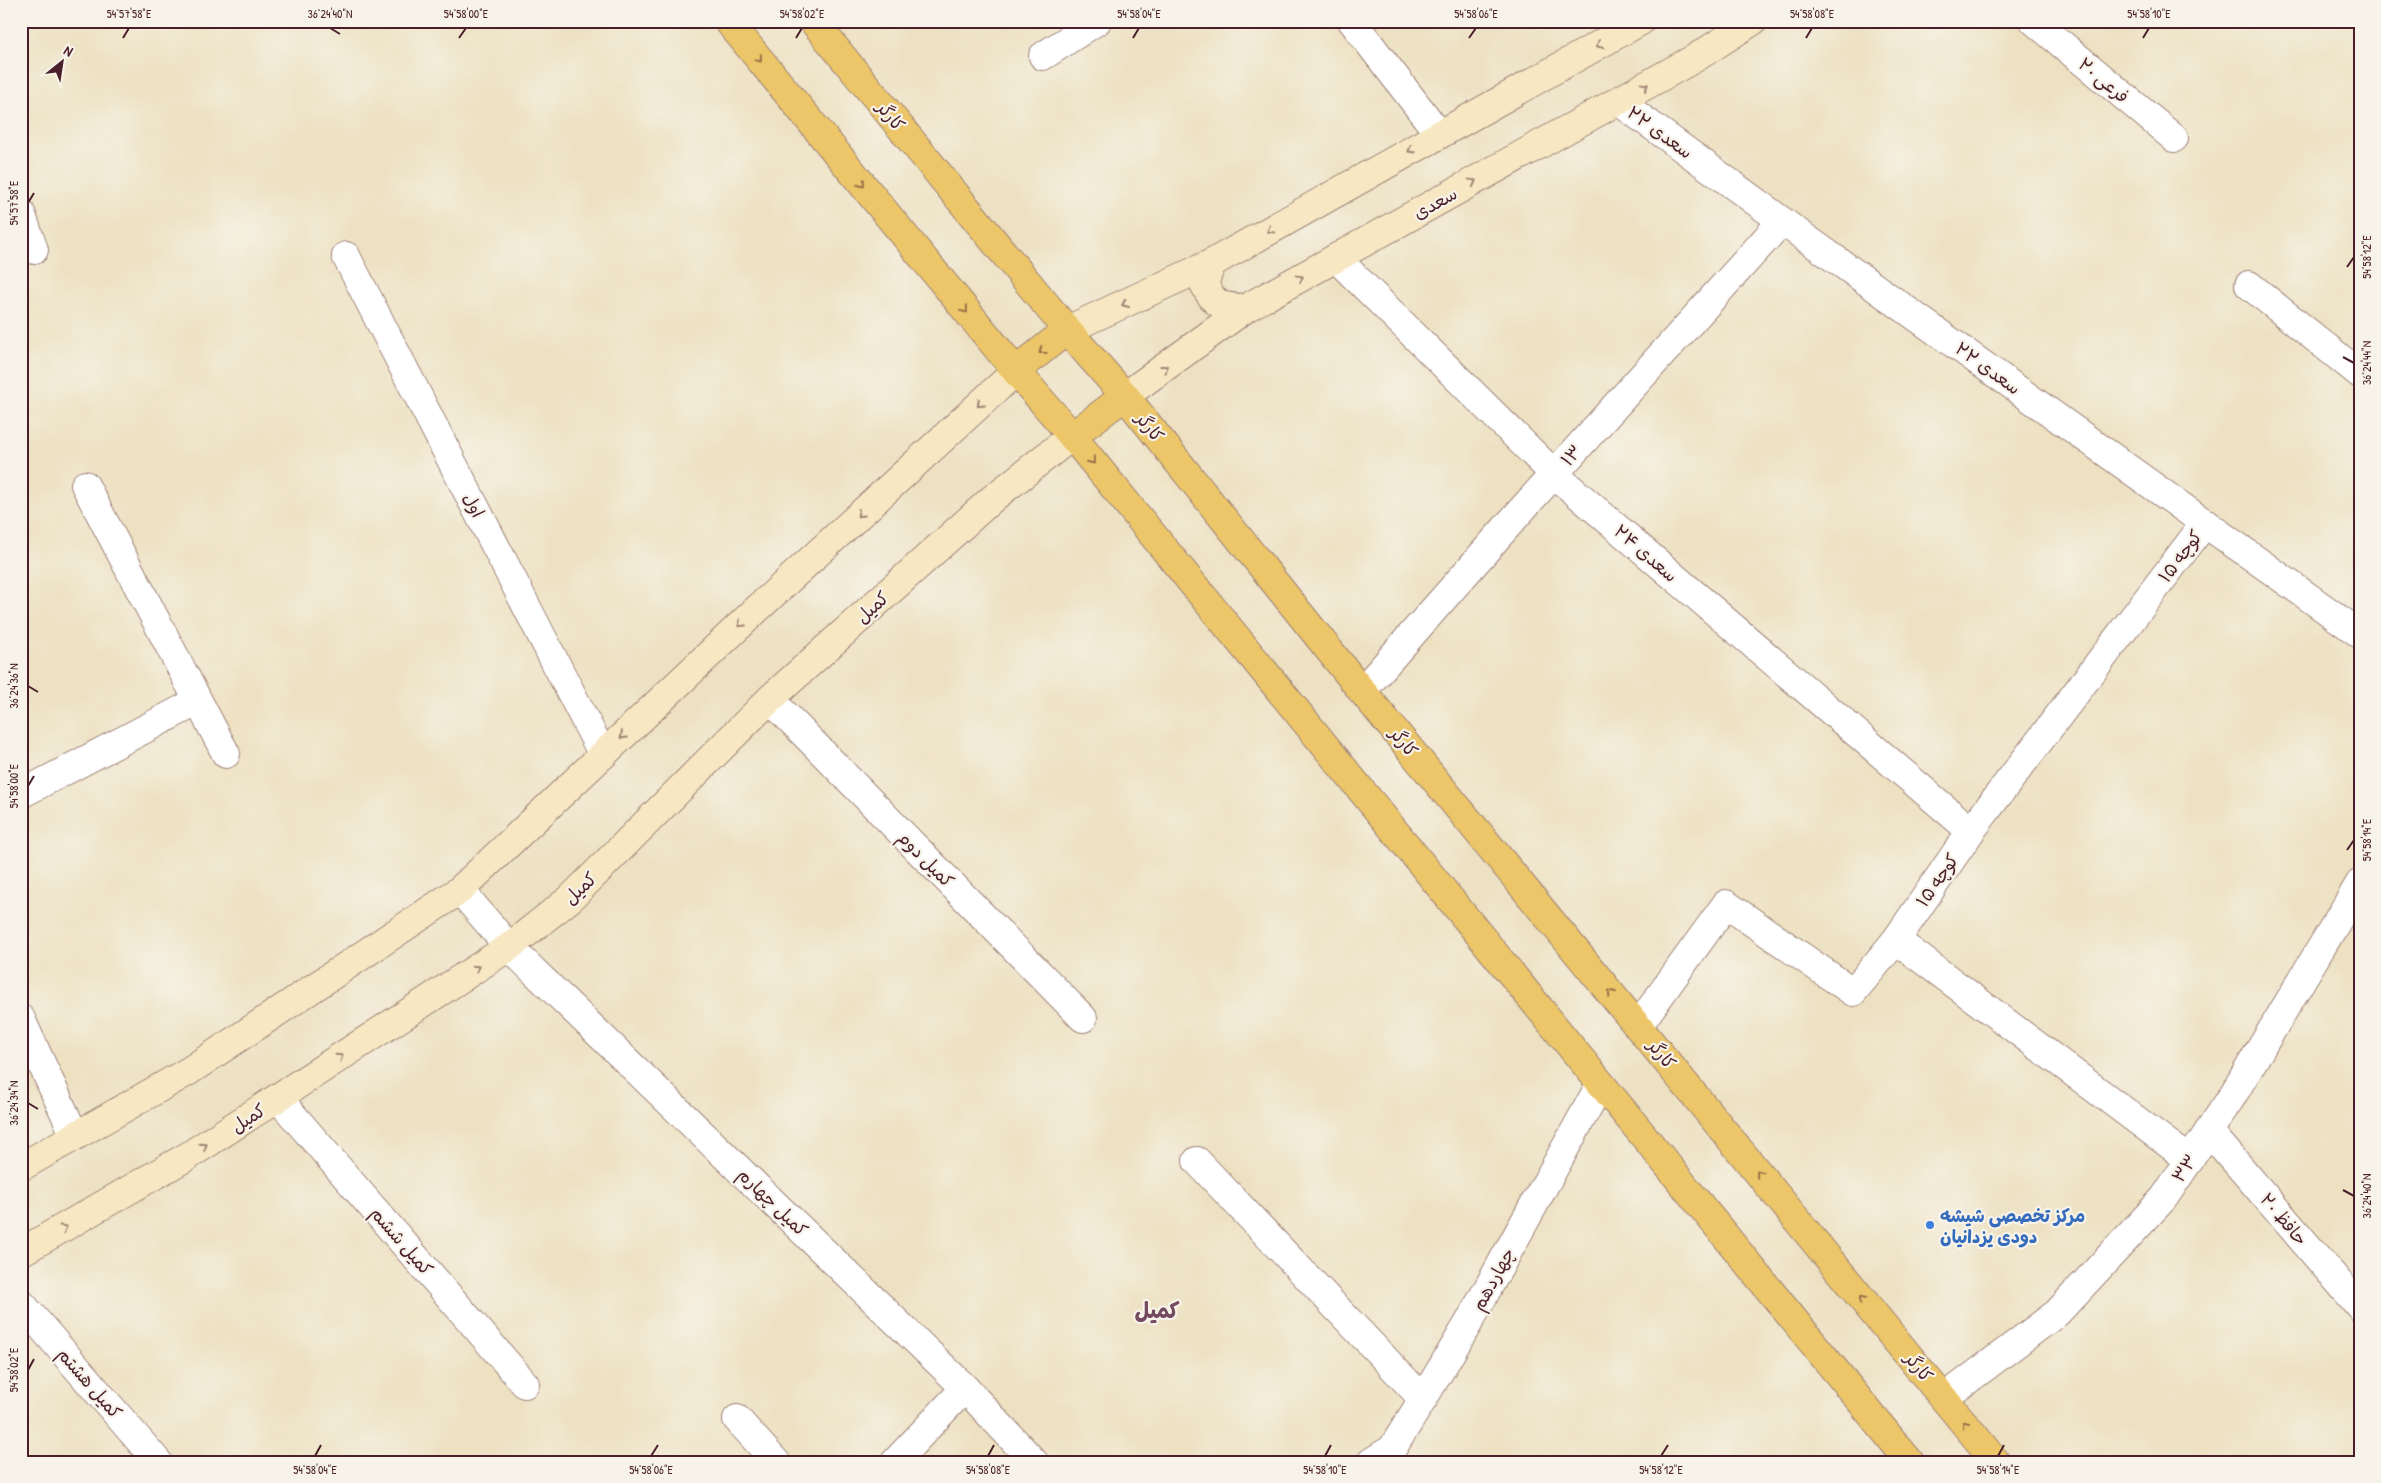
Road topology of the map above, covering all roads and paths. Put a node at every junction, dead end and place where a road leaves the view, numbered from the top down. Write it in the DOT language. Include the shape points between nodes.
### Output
graph roads {
  1 [pos="728,21"];
  2 [pos="813,21"];
  3 [pos="1097,21"];
  4 [pos="1352,21"];
  5 [pos="1641,21"];
  6 [pos="1754,21"];
  7 [pos="2034,21"];
  8 [pos="1043,56"];
  9 [pos="1618,101"];
  10 [pos="1439,134"];
  11 [pos="2174,138"];
  12 [pos="21,213"];
  13 [pos="1782,222"];
  14 [pos="34,250"];
  15 [pos="346,256"];
  16 [pos="1336,258"];
  17 [pos="1212,263"];
  18 [pos="2249,286"];
  19 [pos="1246,308"];
  20 [pos="1067,330"];
  21 [pos="1016,371"];
  22 [pos="2360,374"];
  23 [pos="1125,396"];
  24 [pos="1072,436"];
  25 [pos="1554,474"];
  26 [pos="85,485"];
  27 [pos="2204,523"];
  28 [pos="2360,634"];
  29 [pos="1362,690"];
  30 [pos="770,699"];
  31 [pos="198,700"];
  32 [pos="226,754"];
  33 [pos="603,755"];
  34 [pos="21,794"];
  35 [pos="1971,831"];
  36 [pos="2360,883"];
  37 [pos="460,890"];
  38 [pos="1896,940"];
  39 [pos="509,947"];
  40 [pos="1083,1018"];
  41 [pos="21,1020"];
  42 [pos="1638,1026"];
  43 [pos="1600,1085"];
  44 [pos="278,1098"];
  45 [pos="2209,1130"];
  46 [pos="75,1136"];
  47 [pos="2190,1160"];
  48 [pos="1197,1161"];
  49 [pos="21,1167"];
  50 [pos="21,1252"];
  51 [pos="21,1303"];
  52 [pos="2360,1307"];
  53 [pos="525,1384"];
  54 [pos="965,1388"];
  55 [pos="1944,1398"];
  56 [pos="1423,1399"];
  57 [pos="738,1419"];
  58 [pos="158,1462"];
  59 [pos="776,1462"];
  60 [pos="895,1462"];
  61 [pos="1034,1462"];
  62 [pos="1371,1462"];
  63 [pos="1910,1462"];
  64 [pos="1996,1462"];
  1 -- 21 [label="main road, one-way"];
  2 -- 20 [label="main road, کارگر"];
  3 -- 8 [label="street"];
  4 -- 10 [label="street"];
  5 -- 10 [label="street, one-way"];
  9 -- 6 [label="street, سعدی, one-way"];
  7 -- 11 [label="street, فرعی ۲۰"];
  9 -- 13 [label="street, سعدی ۲۲"];
  16 -- 9 [label="street, سعدی, one-way"];
  10 -- 17 [label="street, one-way"];
  12 -- 14 [label="street"];
  13 -- 25 [label="street, ۱۳"];
  13 -- 27 [label="street, سعدی ۲۲"];
  15 -- 33 [label="street, اول"];
  19 -- 16 [label="street, سعدی, one-way"];
  16 -- 25 [label="street, سعدی ۲۴"];
  17 -- 19 [label="street" via="1204,284 1211,299 1225,307"];
  17 -- 20 [label="street, one-way"];
  18 -- 22 [label="street"];
  23 -- 19 [label="street, سعدی, one-way"];
  20 -- 21 [label="main road, one-way"];
  20 -- 23 [label="main road, کارگر"];
  21 -- 24 [label="main road"];
  21 -- 33 [label="street, one-way"];
  23 -- 24 [label="main road"];
  23 -- 29 [label="main road, کارگر"];
  24 -- 30 [label="street, کمیل" via="992,498"];
  24 -- 43 [label="main road, one-way"];
  25 -- 29 [label="street, ۱۳"];
  25 -- 35 [label="street, سعدی ۲۴"];
  26 -- 31 [label="street"];
  27 -- 28 [label="street, سعدی ۲۲"];
  27 -- 35 [label="street, کوچه ۱۵"];
  42 -- 29 [label="main road, کارگر, one-way"];
  30 -- 39 [label="street, کمیل" via="571,898"];
  30 -- 40 [label="street, کمیل دوم"];
  31 -- 32 [label="street"];
  31 -- 34 [label="street"];
  33 -- 37 [label="street"];
  35 -- 38 [label="street, کوچه ۱۵"];
  36 -- 45 [label="street, ۳۳"];
  37 -- 39 [label="street, کمیل چهارم"];
  37 -- 46 [label="street" via="189,1072"];
  38 -- 42 [label="street, کوچه ۱۵" via="1853,992 1726,904"];
  38 -- 47 [label="street"];
  44 -- 39 [label="street, کمیل, one-way"];
  39 -- 54 [label="street, کمیل چهارم"];
  41 -- 46 [label="street"];
  55 -- 42 [label="main road, کارگر, one-way"];
  43 -- 56 [label="street, چهاردهم"];
  43 -- 63 [label="main road"];
  50 -- 44 [label="street, کمیل, one-way" via="188,1156"];
  44 -- 53 [label="street, کمیل ششم"];
  45 -- 47 [label="street, ۳۳"];
  45 -- 52 [label="street, حافظ ۲۰"];
  46 -- 49 [label="street"];
  47 -- 55 [label="street, ۳۳" via="2164,1198 2057,1313"];
  48 -- 56 [label="street"];
  51 -- 58 [label="street, کمیل هشتم"];
  54 -- 60 [label="street"];
  54 -- 61 [label="street, کمیل چهارم"];
  64 -- 55 [label="main road, کارگر, one-way"];
  56 -- 62 [label="street, چهاردهم" via="1392,1449"];
  57 -- 59 [label="street"];
}
